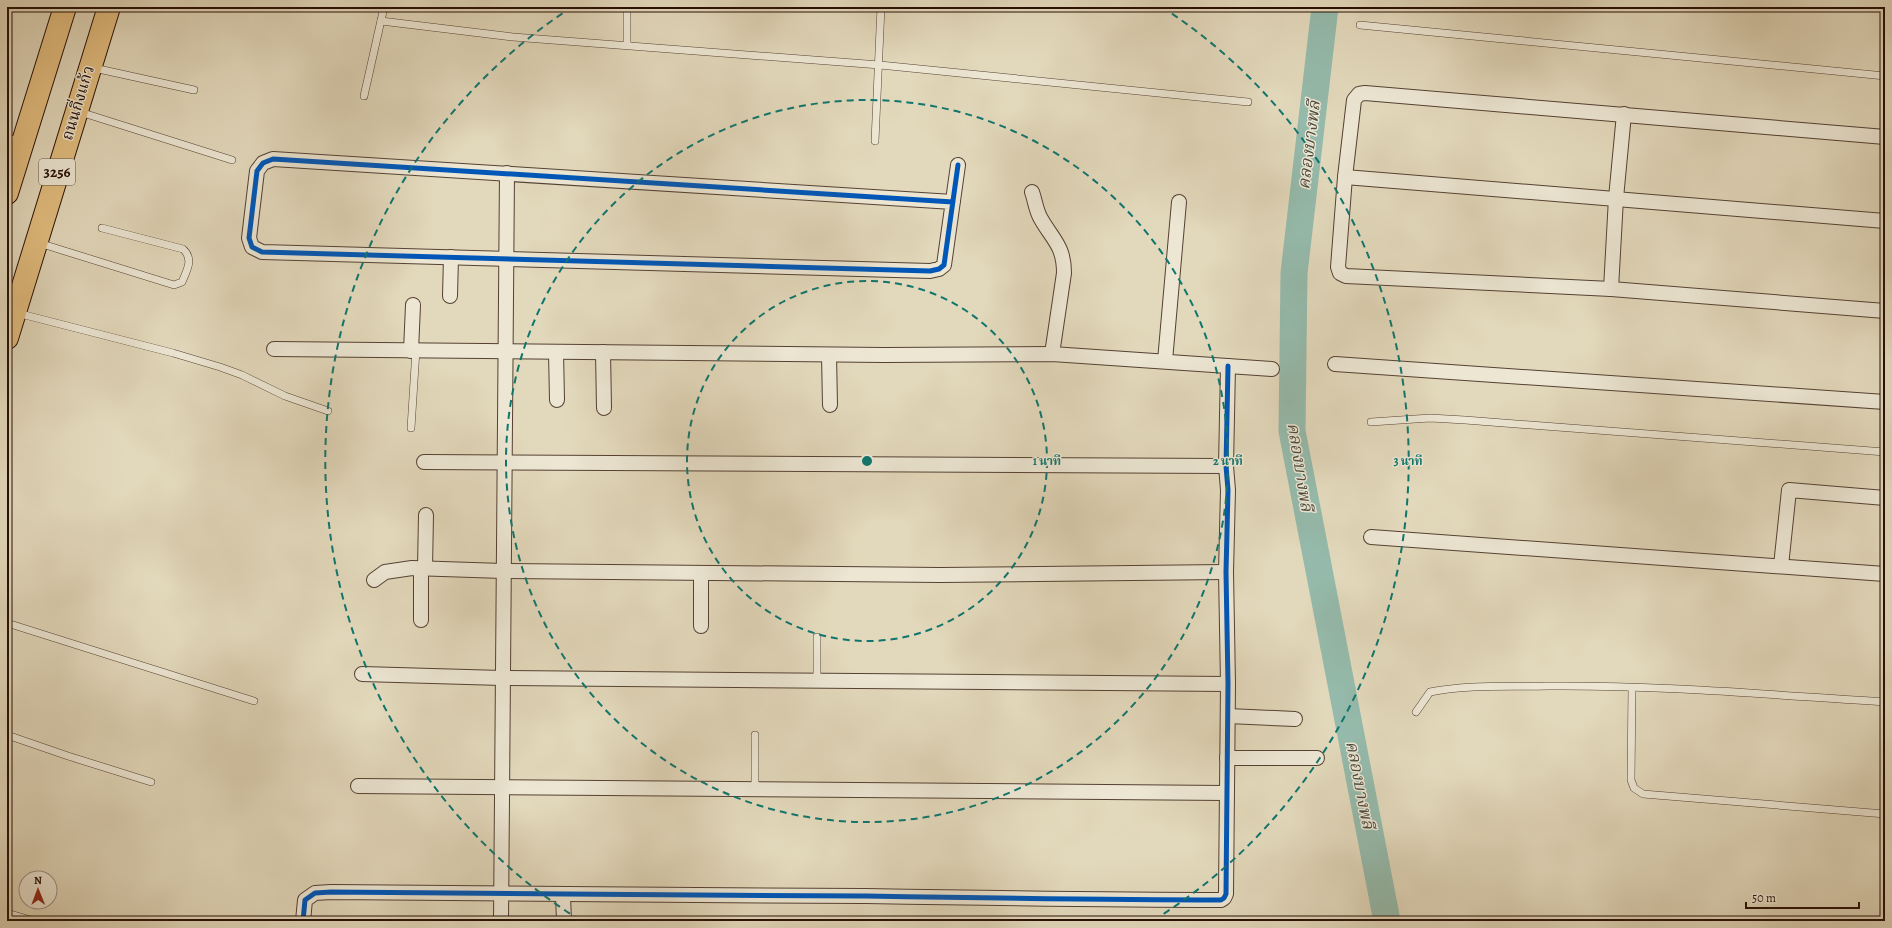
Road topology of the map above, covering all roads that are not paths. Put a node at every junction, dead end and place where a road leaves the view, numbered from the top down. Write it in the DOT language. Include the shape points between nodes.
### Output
graph roads {
  1 [pos="65,7"];
  2 [pos="109,7"];
  3 [pos="384,7"];
  4 [pos="627,7"];
  5 [pos="881,7"];
  6 [pos="381,21"];
  7 [pos="1360,25"];
  8 [pos="627,45"];
  9 [pos="880,65"];
  10 [pos="89,67"];
  11 [pos="1885,76"];
  12 [pos="194,90"];
  13 [pos="364,96"];
  14 [pos="1248,102"];
  15 [pos="76,111"];
  16 [pos="1624,114"];
  17 [pos="1885,137"];
  18 [pos="14,140"];
  19 [pos="875,141"];
  20 [pos="232,160"];
  21 [pos="958,165"];
  22 [pos="507,174"];
  23 [pos="1345,177"];
  24 [pos="1032,192"];
  25 [pos="7,193"];
  26 [pos="1616,198"];
  27 [pos="953,202"];
  28 [pos="1179,202"];
  29 [pos="1885,222"];
  30 [pos="102,228"];
  31 [pos="35,242"];
  32 [pos="450,257"];
  33 [pos="506,259"];
  34 [pos="1611,290"];
  35 [pos="450,296"];
  36 [pos="413,305"];
  37 [pos="1885,311"];
  38 [pos="15,313"];
  39 [pos="7,338"];
  40 [pos="274,350"];
  41 [pos="413,351"];
  42 [pos="505,351"];
  43 [pos="556,352"];
  44 [pos="603,352"];
  45 [pos="829,354"];
  46 [pos="1052,354"];
  47 [pos="1165,361"];
  48 [pos="1335,364"];
  49 [pos="1228,366"];
  50 [pos="1272,370"];
  51 [pos="557,400"];
  52 [pos="1885,402"];
  53 [pos="830,405"];
  54 [pos="604,408"];
  55 [pos="328,411"];
  56 [pos="1371,422"];
  57 [pos="411,428"];
  58 [pos="1885,452"];
  59 [pos="424,462"];
  60 [pos="504,462"];
  61 [pos="1226,466"];
  62 [pos="1885,498"];
  63 [pos="426,515"];
  64 [pos="1371,537"];
  65 [pos="1781,566"];
  66 [pos="423,568"];
  67 [pos="503,571"];
  68 [pos="1226,572"];
  69 [pos="701,573"];
  70 [pos="1885,574"];
  71 [pos="374,580"];
  72 [pos="420,620"];
  73 [pos="7,623"];
  74 [pos="701,626"];
  75 [pos="817,637"];
  76 [pos="362,674"];
  77 [pos="502,678"];
  78 [pos="817,680"];
  79 [pos="1228,684"];
  80 [pos="1632,688"];
  81 [pos="254,701"];
  82 [pos="1885,702"];
  83 [pos="1416,712"];
  84 [pos="1228,716"];
  85 [pos="1296,719"];
  86 [pos="7,735"];
  87 [pos="755,735"];
  88 [pos="1227,758"];
  89 [pos="1317,758"];
  90 [pos="151,782"];
  91 [pos="358,786"];
  92 [pos="502,787"];
  93 [pos="755,788"];
  94 [pos="1226,793"];
  95 [pos="1885,814"];
  96 [pos="501,895"];
  97 [pos="563,895"];
  98 [pos="7,913"];
  99 [pos="34,921"];
  100 [pos="303,921"];
  101 [pos="501,921"];
  102 [pos="564,921"];
  1 -- 18 [label="main road, 3256"];
  2 -- 10 [label="main road, ถนนกิ่งแก้ว / 3256"];
  3 -- 6 [label="lane"];
  4 -- 8 [label="lane"];
  5 -- 9 [label="lane"];
  6 -- 8 [label="lane" via="513,37"];
  6 -- 13 [label="lane"];
  7 -- 11 [label="lane"];
  8 -- 9 [label="lane"];
  9 -- 14 [label="lane"];
  9 -- 19 [label="lane"];
  10 -- 12 [label="lane"];
  10 -- 15 [label="main road, ถนนกิ่งแก้ว / 3256"];
  15 -- 20 [label="lane"];
  15 -- 31 [label="main road, ถนนกิ่งแก้ว / 3256"];
  16 -- 17 [label="street"];
  16 -- 23 [label="street" via="1358,94 1354,100"];
  16 -- 26 [label="street"];
  18 -- 25 [label="main road, 3256"];
  21 -- 27 [label="street"];
  22 -- 27 [label="street"];
  22 -- 32 [label="street" via="273,159 263,162 257,171 249,238 252,247 262,252"];
  22 -- 33 [label="street"];
  23 -- 26 [label="street"];
  23 -- 34 [label="street" via="1338,267 1340,274"];
  24 -- 46 [label="street" via="1040,217 1062,251 1064,260"];
  26 -- 29 [label="street"];
  26 -- 34 [label="street"];
  27 -- 33 [label="street" via="944,265 934,270"];
  28 -- 47 [label="street"];
  30 -- 31 [label="lane" via="183,249 188,254 190,264 182,282 174,285"];
  31 -- 38 [label="main road, ถนนกิ่งแก้ว / 3256"];
  32 -- 33 [label="street"];
  32 -- 35 [label="street"];
  33 -- 42 [label="street"];
  34 -- 37 [label="street"];
  36 -- 41 [label="street"];
  38 -- 39 [label="main road, ถนนกิ่งแก้ว / 3256"];
  38 -- 55 [label="lane" via="220,367 285,396"];
  40 -- 41 [label="street"];
  41 -- 42 [label="street"];
  41 -- 57 [label="lane"];
  42 -- 43 [label="street"];
  42 -- 60 [label="street"];
  43 -- 44 [label="street"];
  43 -- 51 [label="street"];
  44 -- 45 [label="street"];
  44 -- 54 [label="street"];
  45 -- 46 [label="street"];
  45 -- 53 [label="street"];
  46 -- 47 [label="street"];
  47 -- 49 [label="street"];
  48 -- 52 [label="street"];
  49 -- 50 [label="street"];
  49 -- 61 [label="street"];
  56 -- 58 [label="lane" via="1430,418 1465,420"];
  59 -- 60 [label="street"];
  60 -- 61 [label="street"];
  60 -- 67 [label="street"];
  61 -- 68 [label="street"];
  62 -- 65 [label="street" via="1789,490"];
  63 -- 66 [label="street"];
  64 -- 65 [label="street"];
  65 -- 70 [label="street"];
  66 -- 67 [label="street"];
  66 -- 71 [label="street" via="385,572"];
  66 -- 72 [label="street"];
  67 -- 69 [label="street"];
  67 -- 77 [label="street"];
  68 -- 69 [label="street" via="940,575"];
  68 -- 79 [label="street"];
  69 -- 74 [label="street"];
  73 -- 81 [label="lane"];
  75 -- 78 [label="lane"];
  76 -- 77 [label="street"];
  77 -- 78 [label="street"];
  77 -- 92 [label="street"];
  78 -- 79 [label="street"];
  79 -- 84 [label="street"];
  80 -- 82 [label="lane"];
  80 -- 83 [label="lane" via="1453,688 1430,692"];
  80 -- 95 [label="lane" via="1631,780 1634,788 1643,794"];
  84 -- 85 [label="street"];
  84 -- 88 [label="street"];
  86 -- 90 [label="lane"];
  87 -- 93 [label="lane"];
  88 -- 89 [label="street"];
  88 -- 94 [label="street"];
  91 -- 92 [label="street"];
  92 -- 93 [label="street"];
  92 -- 96 [label="street"];
  93 -- 94 [label="street"];
  94 -- 97 [label="street" via="1226,894 1221,900"];
  96 -- 97 [label="street"];
  96 -- 100 [label="street" via="315,893 305,900"];
  96 -- 101 [label="street"];
  97 -- 102 [label="street"];
  98 -- 99 [label="lane"];
}
